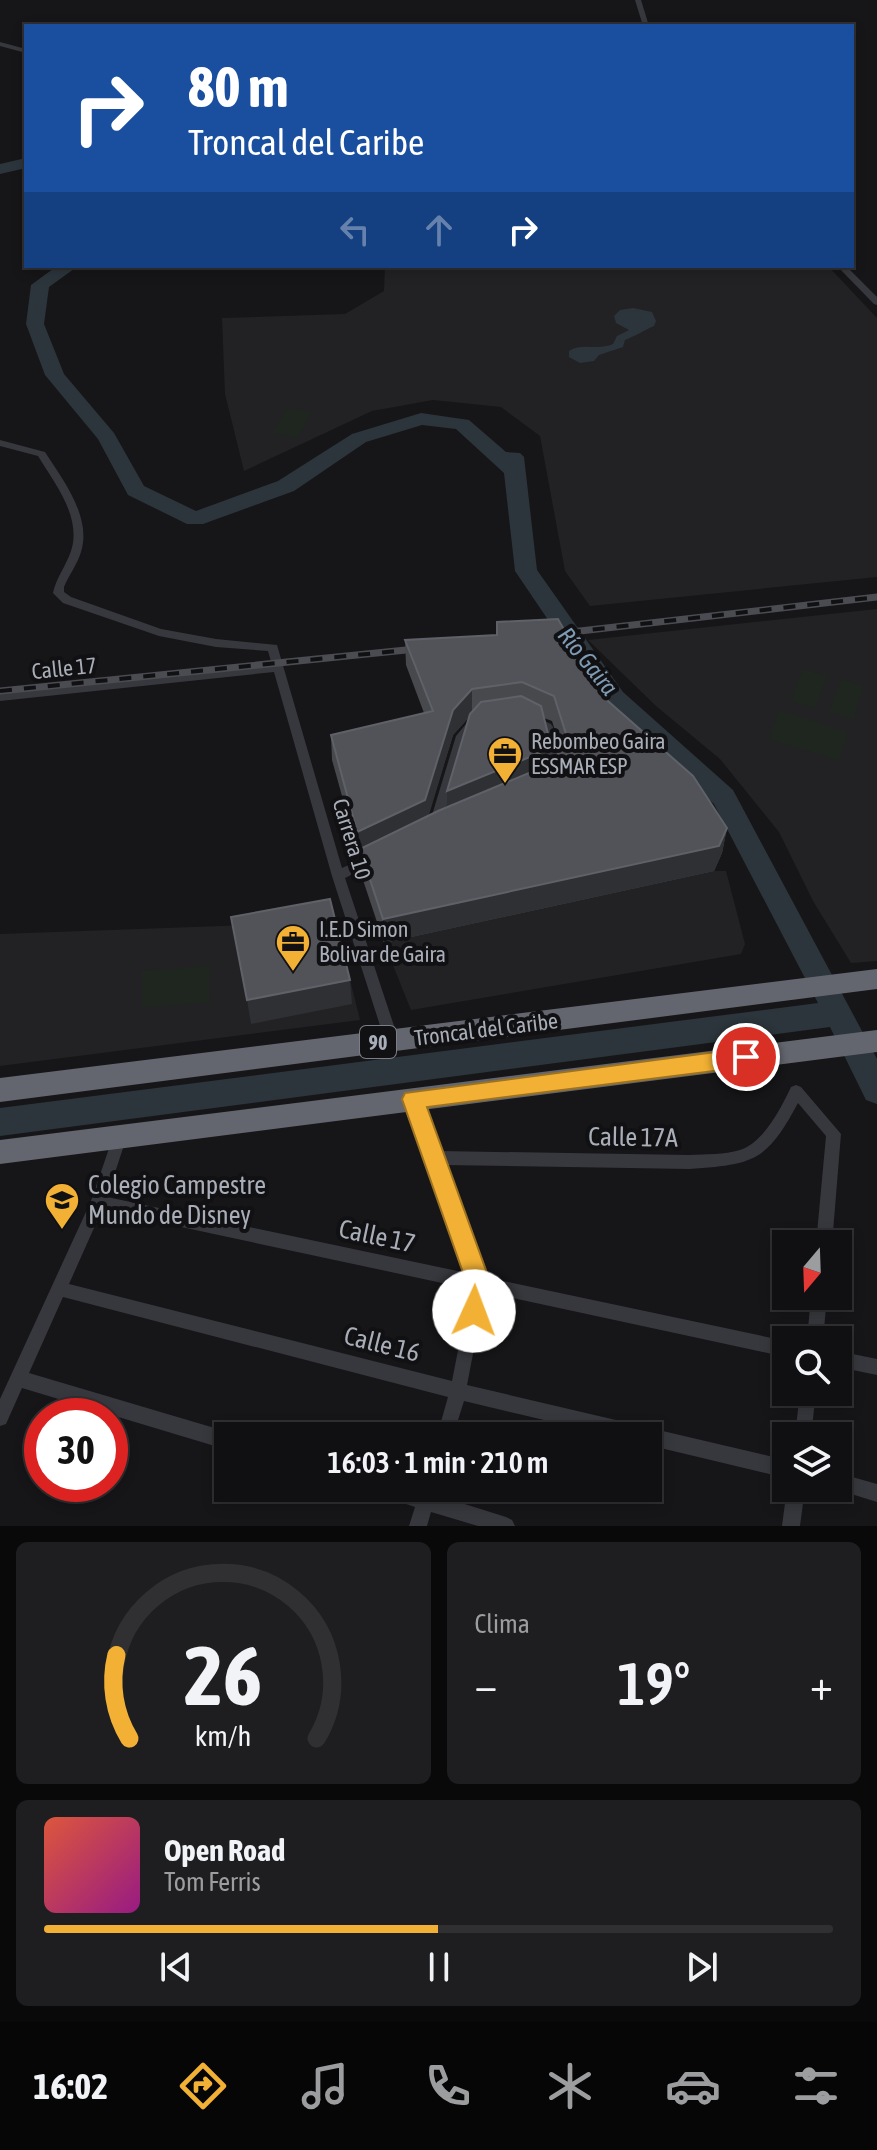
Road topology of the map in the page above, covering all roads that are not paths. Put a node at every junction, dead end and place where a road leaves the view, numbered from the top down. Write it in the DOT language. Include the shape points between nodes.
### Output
graph roads {
  1 [pos="638,0"];
  2 [pos="645,24"];
  3 [pos="0,44"];
  4 [pos="24,50"];
  5 [pos="843,268"];
  6 [pos="877,302"];
  7 [pos="0,443"];
  8 [pos="276,668"];
  9 [pos="0,697"];
  10 [pos="521,714"];
  11 [pos="491,718"];
  12 [pos="546,782"];
  13 [pos="447,824"];
  14 [pos="433,830"];
  15 [pos="419,837"];
  16 [pos="392,850"];
  17 [pos="338,876"];
  18 [pos="877,979"];
  19 [pos="392,1041"];
  20 [pos="877,1041"];
  21 [pos="0,1090"];
  22 [pos="413,1099"];
  23 [pos="120,1136"];
  24 [pos="0,1152"];
  25 [pos="436,1158"];
  26 [pos="98,1202"];
  27 [pos="825,1230"];
  28 [pos="479,1284"];
  29 [pos="60,1289"];
  30 [pos="772,1346"];
  31 [pos="852,1362"];
  32 [pos="877,1367"];
  33 [pos="18,1378"];
  34 [pos="458,1391"];
  35 [pos="0,1418"];
  36 [pos="449,1422"];
  37 [pos="214,1437"];
  38 [pos="772,1466"];
  39 [pos="852,1486"];
  40 [pos="877,1493"];
  41 [pos="425,1502"];
  42 [pos="447,1502"];
  43 [pos="794,1502"];
  44 [pos="418,1526"];
  45 [pos="506,1526"];
  46 [pos="791,1526"];
  1 -- 2 [label="street"];
  3 -- 4 [label="street"];
  5 -- 6 [label="street"];
  7 -- 8 [label="street, Carrera 10" via="42,454 80,522 77,551 58,593 159,632 273,648"];
  8 -- 9 [label="street, Calle 17"];
  8 -- 17 [label="street, Carrera 10"];
  10 -- 12 [label="street" via="547,727 556,763"];
  11 -- 14 [label="street" via="476,720 462,736"];
  13 -- 14 [label="street"];
  14 -- 15 [label="street"];
  16 -- 17 [label="street"];
  17 -- 19 [label="street, Carrera 10"];
  18 -- 19 [label="highway, Troncal del Caribe / 90"];
  19 -- 21 [label="highway, Troncal del Caribe / 90"];
  20 -- 22 [label="highway"];
  22 -- 23 [label="highway"];
  22 -- 25 [label="street"];
  23 -- 24 [label="highway"];
  23 -- 26 [label="street"];
  25 -- 27 [label="street, Calle 17A" via="727,1158 752,1152 785,1114 796,1091 834,1134"];
  25 -- 28 [label="street"];
  26 -- 28 [label="street, Calle 17"];
  26 -- 29 [label="street"];
  28 -- 30 [label="street, Calle 17"];
  28 -- 34 [label="street"];
  29 -- 33 [label="street"];
  29 -- 34 [label="street, Calle 16"];
  31 -- 32 [label="street"];
  33 -- 35 [label="street"];
  33 -- 37 [label="street"];
  34 -- 36 [label="street"];
  34 -- 38 [label="street, Calle 16"];
  39 -- 40 [label="street"];
  41 -- 44 [label="street"];
  42 -- 45 [label="street"];
  43 -- 46 [label="street"];
}
